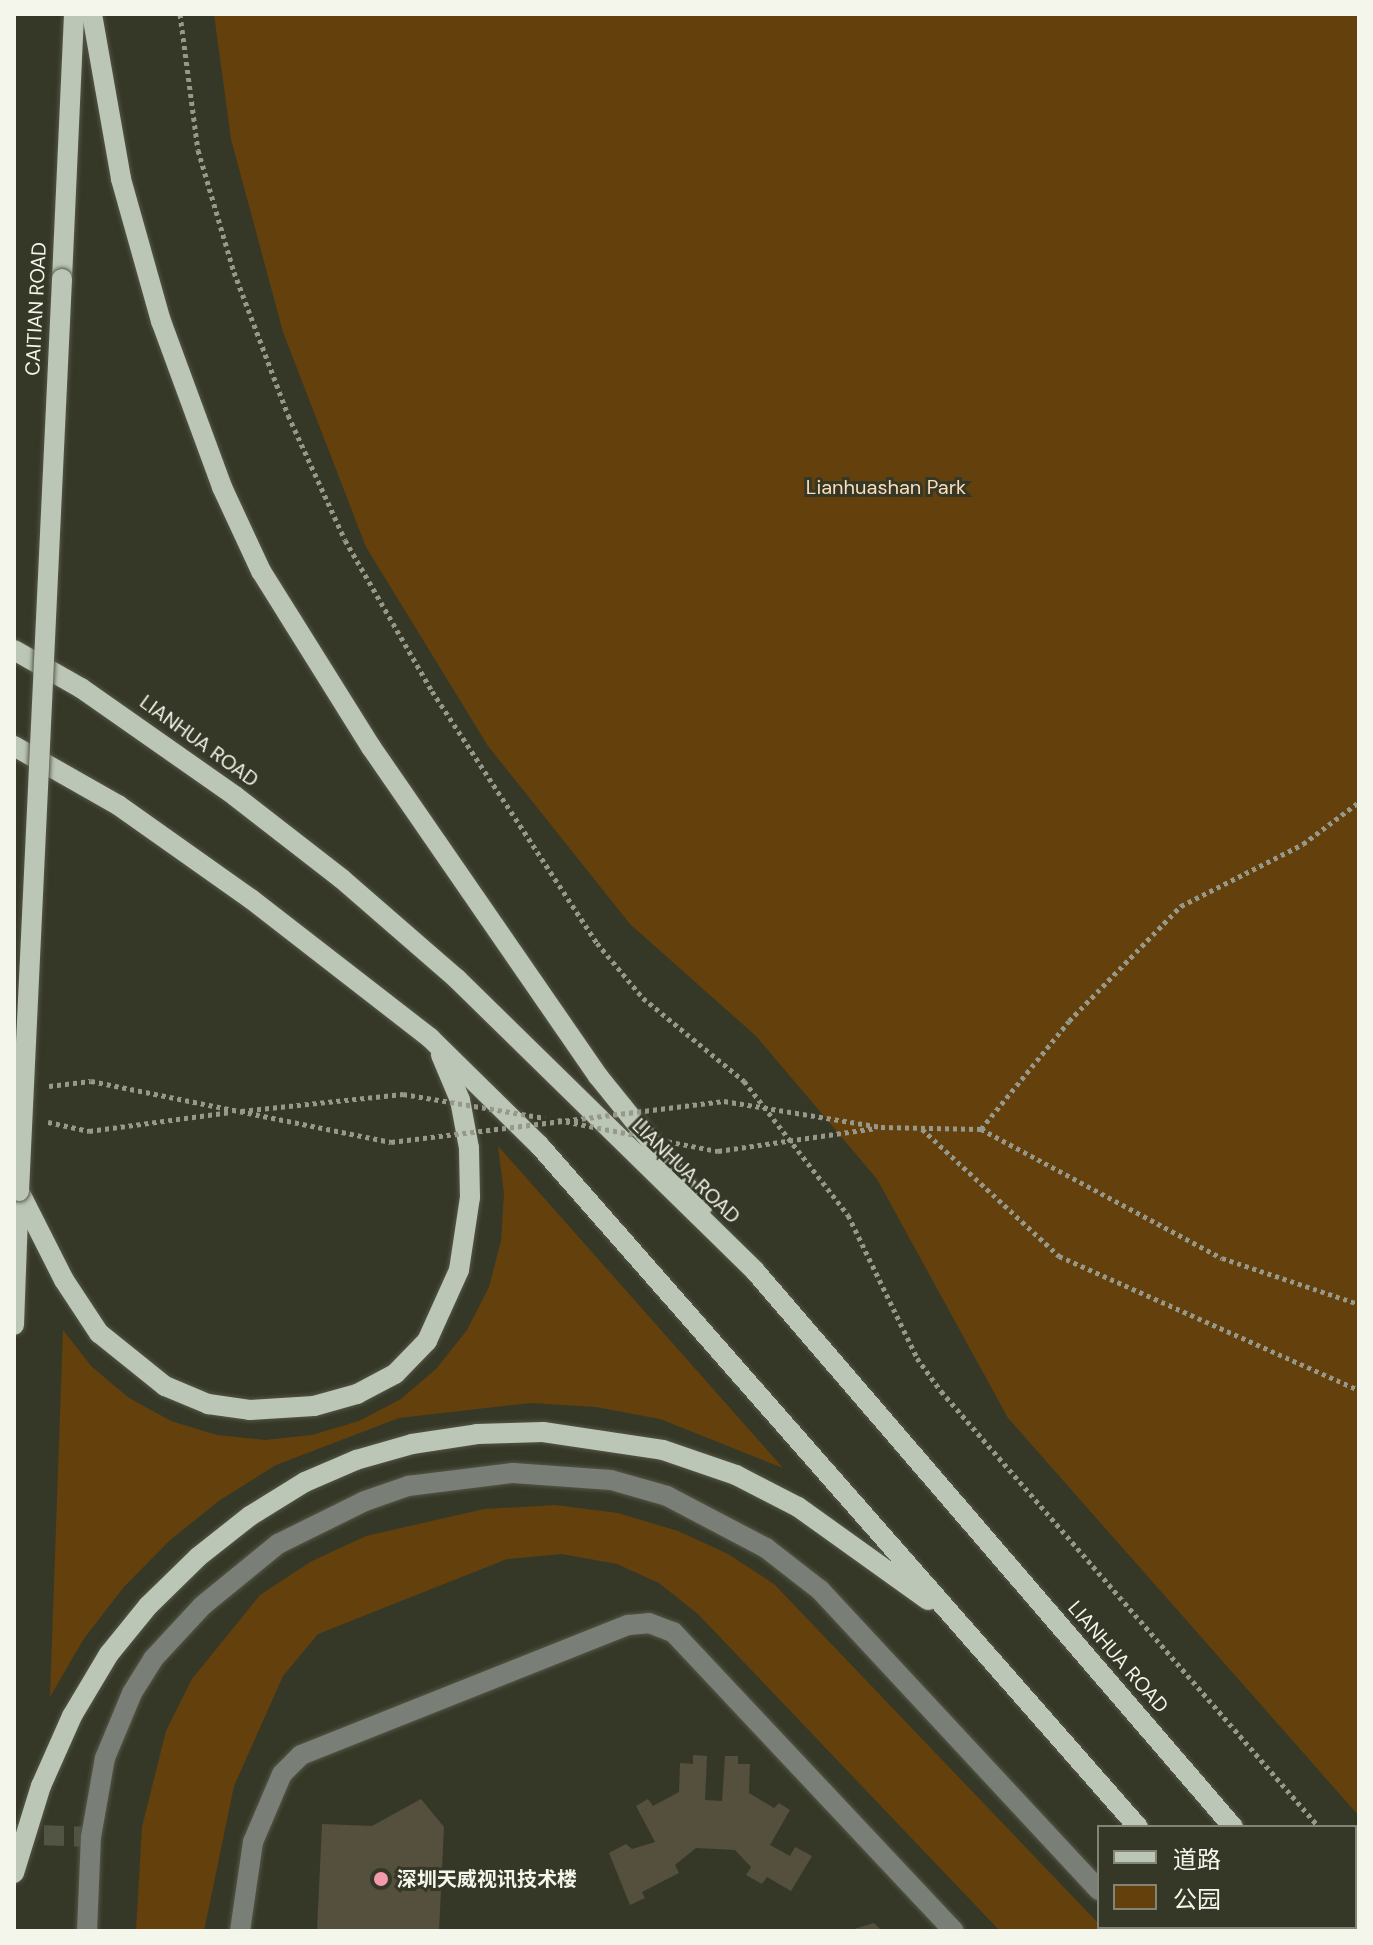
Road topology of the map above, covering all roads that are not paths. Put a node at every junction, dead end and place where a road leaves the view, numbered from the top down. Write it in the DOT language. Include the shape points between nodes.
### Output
graph roads {
  1 [pos="74,14"];
  2 [pos="92,14"];
  3 [pos="14,650"];
  4 [pos="14,746"];
  5 [pos="430,1038"];
  6 [pos="19,1191"];
  7 [pos="755,1271"];
  8 [pos="14,1325"];
  9 [pos="959,1623"];
  10 [pos="1136,1825"];
  11 [pos="1231,1825"];
  12 [pos="14,1873"];
  13 [pos="1097,1888"];
  14 [pos="87,1931"];
  15 [pos="240,1931"];
  16 [pos="954,1931"];
  1 -- 6 [label="main road, CAITIAN ROAD, bridge"];
  2 -- 7 [label="main road" via="121,179 161,321 222,487 261,571 363,734 598,1076"];
  3 -- 7 [label="main road, LIANHUA ROAD" via="159,740 342,879 457,979"];
  4 -- 5 [label="main road" via="118,805"];
  5 -- 6 [label="main road" via="454,1083 466,1123 470,1197 464,1248 450,1297 427,1341 395,1374 357,1394 314,1406 250,1410 208,1404 165,1386 99,1333 64,1280"];
  5 -- 9 [label="main road" via="539,1145"];
  6 -- 8 [label="main road, CAITIAN ROAD"];
  7 -- 11 [label="main road, LIANHUA ROAD"];
  9 -- 10 [label="main road"];
  9 -- 12 [label="main road" via="798,1507 736,1475 663,1450 543,1432 412,1444 356,1460 278,1499 198,1557 148,1606 109,1654 72,1716 41,1786"];
  13 -- 14 [label="lane" via="820,1590 766,1548 667,1496 611,1480 513,1473 408,1486 365,1501 278,1544 202,1606 153,1659 132,1693 105,1758 91,1837"];
  15 -- 16 [label="lane" via="253,1842 282,1774 301,1755 628,1625 649,1623 673,1632"];
}
